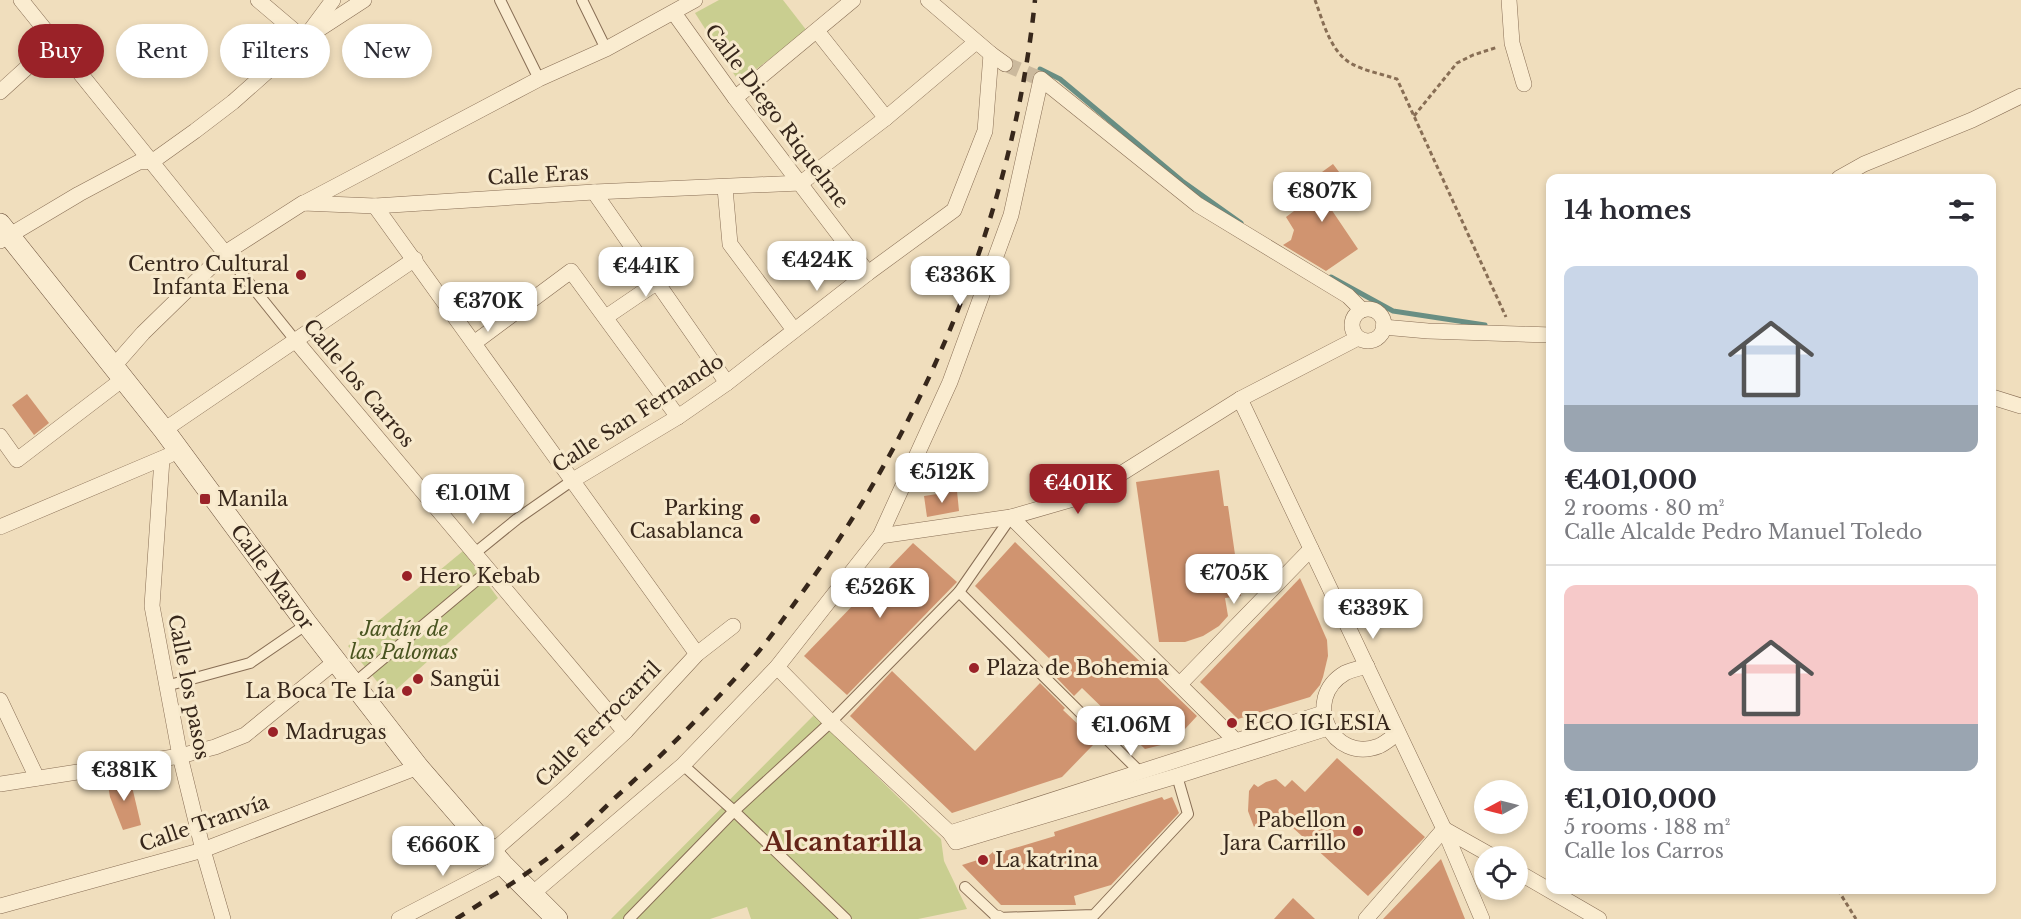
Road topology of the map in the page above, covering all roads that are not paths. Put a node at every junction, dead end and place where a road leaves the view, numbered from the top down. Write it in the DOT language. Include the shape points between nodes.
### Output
graph roads {
  1 [pos="21,0"];
  2 [pos="258,0"];
  3 [pos="333,0"];
  4 [pos="364,0"];
  5 [pos="500,0"];
  6 [pos="582,0"];
  7 [pos="695,0"];
  8 [pos="853,0"];
  9 [pos="928,0"];
  10 [pos="1509,0"];
  11 [pos="674,13"];
  12 [pos="40,24"];
  13 [pos="286,24"];
  14 [pos="315,24"];
  15 [pos="327,24"];
  16 [pos="817,31"];
  17 [pos="976,42"];
  18 [pos="606,48"];
  19 [pos="991,54"];
  20 [pos="1005,64"];
  21 [pos="18,76"];
  22 [pos="85,78"];
  23 [pos="260,78"];
  24 [pos="539,79"];
  25 [pos="1524,84"];
  26 [pos="0,92"];
  27 [pos="2021,96"];
  28 [pos="735,98"];
  29 [pos="886,118"];
  30 [pos="153,161"];
  31 [pos="1846,174"];
  32 [pos="801,183"];
  33 [pos="725,188"];
  34 [pos="594,192"];
  35 [pos="303,203"];
  36 [pos="375,206"];
  37 [pos="4,233"];
  38 [pos="225,253"];
  39 [pos="415,259"];
  40 [pos="868,273"];
  41 [pos="656,283"];
  42 [pos="1362,310"];
  43 [pos="606,317"];
  44 [pos="1383,327"];
  45 [pos="794,330"];
  46 [pos="1546,335"];
  47 [pos="1358,338"];
  48 [pos="295,340"];
  49 [pos="474,343"];
  50 [pos="118,372"];
  51 [pos="727,383"];
  52 [pos="1996,398"];
  53 [pos="1240,399"];
  54 [pos="2021,406"];
  55 [pos="678,417"];
  56 [pos="164,430"];
  57 [pos="0,436"];
  58 [pos="170,455"];
  59 [pos="573,480"];
  60 [pos="1011,517"];
  61 [pos="0,527"];
  62 [pos="880,537"];
  63 [pos="1311,549"];
  64 [pos="475,553"];
  65 [pos="489,570"];
  66 [pos="959,592"];
  67 [pos="307,624"];
  68 [pos="733,626"];
  69 [pos="697,654"];
  70 [pos="336,661"];
  71 [pos="1367,666"];
  72 [pos="777,667"];
  73 [pos="353,684"];
  74 [pos="1180,684"];
  75 [pos="166,686"];
  76 [pos="0,700"];
  77 [pos="1323,713"];
  78 [pos="831,722"];
  79 [pos="1328,728"];
  80 [pos="625,732"];
  81 [pos="1398,733"];
  82 [pos="1236,741"];
  83 [pos="180,756"];
  84 [pos="683,765"];
  85 [pos="418,767"];
  86 [pos="1140,772"];
  87 [pos="1177,776"];
  88 [pos="38,778"];
  89 [pos="0,784"];
  90 [pos="734,811"];
  91 [pos="1444,829"];
  92 [pos="952,838"];
  93 [pos="1474,846"];
  94 [pos="202,850"];
  95 [pos="498,858"];
  96 [pos="1528,878"];
  97 [pos="965,887"];
  98 [pos="1546,888"];
  99 [pos="532,894"];
  100 [pos="1556,894"];
  101 [pos="0,906"];
  102 [pos="998,918"];
  103 [pos="223,919"];
  104 [pos="399,919"];
  105 [pos="557,919"];
  106 [pos="628,919"];
  107 [pos="846,919"];
  108 [pos="1366,919"];
  109 [pos="1482,919"];
  110 [pos="1599,919"];
  1 -- 12 [label="street, Calle los Carros"];
  2 -- 13 [label="street"];
  3 -- 14 [label="street"];
  4 -- 15 [label="street"];
  5 -- 24 [label="street"];
  6 -- 18 [label="street"];
  7 -- 11 [label="street"];
  8 -- 16 [label="street"];
  9 -- 17 [label="street"];
  10 -- 25 [label="street" via="1512,43"];
  11 -- 18 [label="street"];
  11 -- 28 [label="street, Calle Diego Riquelme"];
  16 -- 28 [label="street"];
  16 -- 29 [label="street"];
  17 -- 19 [label="street"];
  17 -- 29 [label="street"];
  18 -- 24 [label="street"];
  19 -- 20 [label="street"];
  19 -- 40 [label="street, Calle San Fernando" via="985,131 954,210"];
  21 -- 26 [label="street"];
  22 -- 30 [label="street, Calle los Carros"];
  23 -- 30 [label="street"];
  24 -- 35 [label="street"];
  27 -- 31 [label="street"];
  28 -- 32 [label="street, Calle Diego Riquelme"];
  29 -- 32 [label="street"];
  30 -- 37 [label="street" via="139,162"];
  30 -- 38 [label="street, Calle los Carros"];
  32 -- 33 [label="street, Calle Eras"];
  32 -- 40 [label="street, Calle Diego Riquelme"];
  33 -- 34 [label="street, Calle Eras"];
  33 -- 45 [label="street" via="730,244"];
  34 -- 36 [label="street, Calle Eras"];
  34 -- 41 [label="street"];
  35 -- 36 [label="street, Calle Eras"];
  35 -- 38 [label="street"];
  36 -- 39 [label="street"];
  37 -- 50 [label="main road, Calle Mayor"];
  38 -- 48 [label="street, Calle los Carros"];
  38 -- 50 [label="street" via="143,333"];
  39 -- 48 [label="street"];
  39 -- 49 [label="street"];
  40 -- 45 [label="street, Calle San Fernando"];
  41 -- 43 [label="street"];
  41 -- 51 [label="street"];
  42 -- 44 [label="street" via="1380,315"];
  42 -- 47 [label="street" via="1352,323"];
  42 -- 62 [label="street" via="1348,296 1198,205 1041,79 1011,215 950,382"];
  43 -- 49 [label="street" via="571,271"];
  43 -- 55 [label="street"];
  44 -- 46 [label="street"];
  44 -- 47 [label="street" via="1374,340"];
  45 -- 51 [label="street, Calle San Fernando"];
  47 -- 53 [label="street"];
  48 -- 56 [label="street"];
  48 -- 64 [label="street, Calle los Carros"];
  49 -- 59 [label="street"];
  50 -- 56 [label="main road, Calle Mayor"];
  50 -- 57 [label="street" via="17,460"];
  51 -- 55 [label="street, Calle San Fernando"];
  52 -- 54 [label="street"];
  53 -- 60 [label="street" via="1087,495"];
  53 -- 63 [label="street"];
  55 -- 59 [label="street, Calle San Fernando"];
  56 -- 58 [label="main road, Calle Mayor"];
  58 -- 61 [label="street"];
  58 -- 67 [label="main road, Calle Mayor"];
  58 -- 75 [label="street, Calle los pasos" via="152,606"];
  59 -- 64 [label="street, Calle San Fernando"];
  59 -- 69 [label="street"];
  60 -- 62 [label="street"];
  60 -- 66 [label="street"];
  60 -- 74 [label="street"];
  62 -- 72 [label="street"];
  63 -- 71 [label="street"];
  63 -- 74 [label="street"];
  64 -- 65 [label="street, Calle los Carros"];
  65 -- 73 [label="street"];
  65 -- 80 [label="street, Calle los Carros"];
  66 -- 78 [label="street"];
  66 -- 86 [label="street"];
  67 -- 70 [label="main road, Calle Mayor"];
  67 -- 75 [label="street" via="250,663"];
  68 -- 69 [label="street, Calle Ferrocarril"];
  69 -- 80 [label="street, Calle Ferrocarril"];
  70 -- 73 [label="main road, Calle Mayor"];
  70 -- 83 [label="street" via="245,735"];
  71 -- 77 [label="street" via="1344,674 1327,691"];
  71 -- 81 [label="street"];
  72 -- 78 [label="street"];
  72 -- 84 [label="street"];
  73 -- 85 [label="main road, Calle Mayor"];
  74 -- 82 [label="street"];
  75 -- 83 [label="street, Calle los pasos"];
  76 -- 88 [label="street"];
  77 -- 79 [label="street"];
  77 -- 82 [label="street"];
  78 -- 90 [label="street"];
  78 -- 92 [label="street"];
  79 -- 81 [label="street" via="1341,743 1363,750 1380,746"];
  79 -- 87 [label="street"];
  80 -- 95 [label="street, Calle Ferrocarril"];
  81 -- 91 [label="street"];
  82 -- 86 [label="street"];
  83 -- 88 [label="street"];
  83 -- 94 [label="street, Calle los pasos"];
  84 -- 90 [label="street"];
  84 -- 99 [label="street"];
  85 -- 94 [label="street, Calle Tranvía"];
  85 -- 95 [label="main road, Calle Mayor"];
  86 -- 92 [label="street"];
  87 -- 92 [label="street"];
  87 -- 102 [label="street" via="1188,814 1094,915"];
  88 -- 89 [label="street"];
  90 -- 106 [label="street"];
  90 -- 107 [label="street"];
  91 -- 93 [label="street"];
  91 -- 108 [label="street"];
  91 -- 109 [label="street"];
  94 -- 101 [label="street, Calle Tranvía"];
  94 -- 103 [label="street, Calle los pasos"];
  95 -- 99 [label="main road, Calle Mayor"];
  95 -- 104 [label="street, Calle Ferrocarril"];
  96 -- 98 [label="street"];
  97 -- 102 [label="street"];
  99 -- 105 [label="main road, Calle Mayor"];
  100 -- 110 [label="street"];
}
